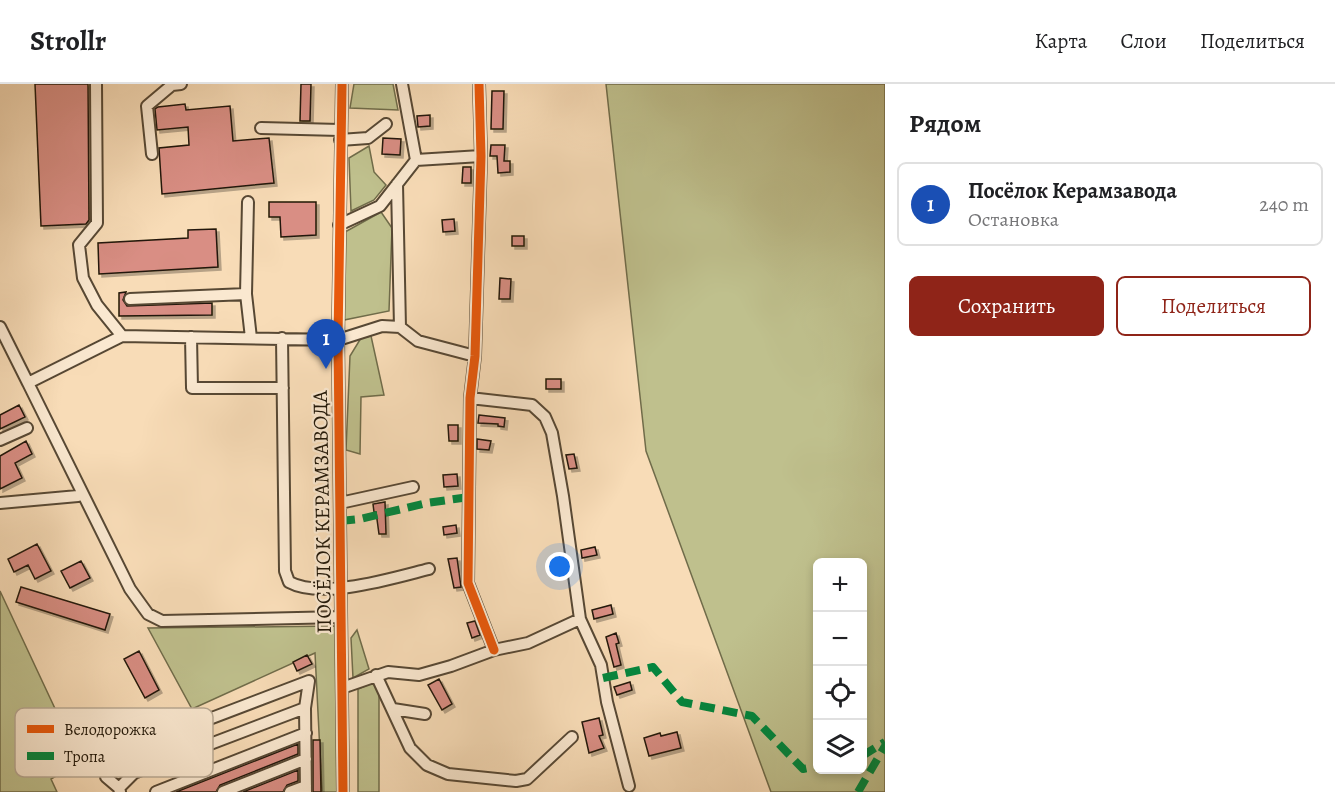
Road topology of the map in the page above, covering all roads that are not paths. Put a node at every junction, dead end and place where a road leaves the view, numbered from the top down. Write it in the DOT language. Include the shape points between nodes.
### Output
graph roads {
  1 [pos="96,84"];
  2 [pos="181,84"];
  3 [pos="342,84"];
  4 [pos="402,84"];
  5 [pos="479,84"];
  6 [pos="386,124"];
  7 [pos="261,128"];
  8 [pos="340,135"];
  9 [pos="152,154"];
  10 [pos="482,156"];
  11 [pos="416,160"];
  12 [pos="397,184"];
  13 [pos="248,202"];
  14 [pos="339,225"];
  15 [pos="246,294"];
  16 [pos="130,299"];
  17 [pos="0,327"];
  18 [pos="400,327"];
  19 [pos="122,336"];
  20 [pos="191,337"];
  21 [pos="251,338"];
  22 [pos="282,338"];
  23 [pos="338,340"];
  24 [pos="474,356"];
  25 [pos="28,383"];
  26 [pos="283,388"];
  27 [pos="470,398"];
  28 [pos="27,428"];
  29 [pos="0,440"];
  30 [pos="413,487"];
  31 [pos="82,494"];
  32 [pos="0,503"];
  33 [pos="340,503"];
  34 [pos="429,568"];
  35 [pos="341,588"];
  36 [pos="341,617"];
  37 [pos="580,619"];
  38 [pos="494,650"];
  39 [pos="376,675"];
  40 [pos="342,688"];
  41 [pos="305,708"];
  42 [pos="393,709"];
  43 [pos="425,714"];
  44 [pos="213,718"];
  45 [pos="306,733"];
  46 [pos="572,737"];
  47 [pos="213,743"];
  48 [pos="306,759"];
  49 [pos="213,770"];
  50 [pos="106,777"];
  51 [pos="131,777"];
  52 [pos="194,777"];
  53 [pos="629,786"];
  54 [pos="306,789"];
  55 [pos="120,790"];
  56 [pos="156,792"];
  57 [pos="223,792"];
  58 [pos="291,792"];
  59 [pos="343,792"];
  1 -- 19 [label="street" via="97,223 79,245 88,287"];
  2 -- 9 [label="street" via="172,85 147,106"];
  3 -- 8 [label="street, ПОСЁЛОК КЕРАМЗАВОДА"];
  4 -- 11 [label="street"];
  5 -- 10 [label="street"];
  6 -- 8 [label="street" via="368,138"];
  7 -- 8 [label="street"];
  8 -- 14 [label="street, ПОСЁЛОК КЕРАМЗАВОДА"];
  10 -- 11 [label="street"];
  10 -- 24 [label="street"];
  11 -- 12 [label="street"];
  12 -- 14 [label="street" via="380,206"];
  12 -- 18 [label="street"];
  13 -- 15 [label="street"];
  14 -- 23 [label="street, ПОСЁЛОК КЕРАМЗАВОДА"];
  15 -- 16 [label="street"];
  15 -- 21 [label="street"];
  17 -- 25 [label="street"];
  18 -- 23 [label="street" via="382,326"];
  18 -- 24 [label="street" via="418,340"];
  19 -- 20 [label="street"];
  19 -- 25 [label="street"];
  20 -- 21 [label="street"];
  20 -- 26 [label="street" via="192,388"];
  21 -- 22 [label="street"];
  22 -- 23 [label="street"];
  22 -- 26 [label="street"];
  23 -- 33 [label="street, ПОСЁЛОК КЕРАМЗАВОДА"];
  24 -- 27 [label="street"];
  25 -- 31 [label="street"];
  26 -- 35 [label="street" via="285,571 289,582 299,588"];
  27 -- 37 [label="street" via="532,405 545,417 552,433 563,496"];
  27 -- 38 [label="street" via="468,583"];
  28 -- 29 [label="street"];
  30 -- 33 [label="street"];
  31 -- 32 [label="street"];
  31 -- 36 [label="street" via="130,589 148,614 162,621"];
  33 -- 35 [label="street, ПОСЁЛОК КЕРАМЗАВОДА"];
  34 -- 35 [label="street" via="368,585"];
  35 -- 36 [label="street, ПОСЁЛОК КЕРАМЗАВОДА"];
  36 -- 40 [label="street, ПОСЁЛОК КЕРАМЗАВОДА"];
  37 -- 38 [label="street" via="528,643"];
  37 -- 53 [label="street" via="601,665"];
  38 -- 39 [label="street" via="419,675"];
  39 -- 40 [label="street"];
  39 -- 42 [label="street"];
  40 -- 59 [label="street, ПОСЁЛОК КЕРАМЗАВОДА"];
  41 -- 44 [label="street" via="309,681"];
  41 -- 45 [label="street"];
  41 -- 47 [label="street"];
  42 -- 43 [label="street"];
  42 -- 46 [label="street" via="410,748 427,765 448,774 516,781 527,778"];
  45 -- 48 [label="street"];
  45 -- 49 [label="street"];
  48 -- 54 [label="street"];
  48 -- 57 [label="street"];
  50 -- 55 [label="street"];
  51 -- 55 [label="street"];
  52 -- 56 [label="street"];
  54 -- 58 [label="street"];
}
